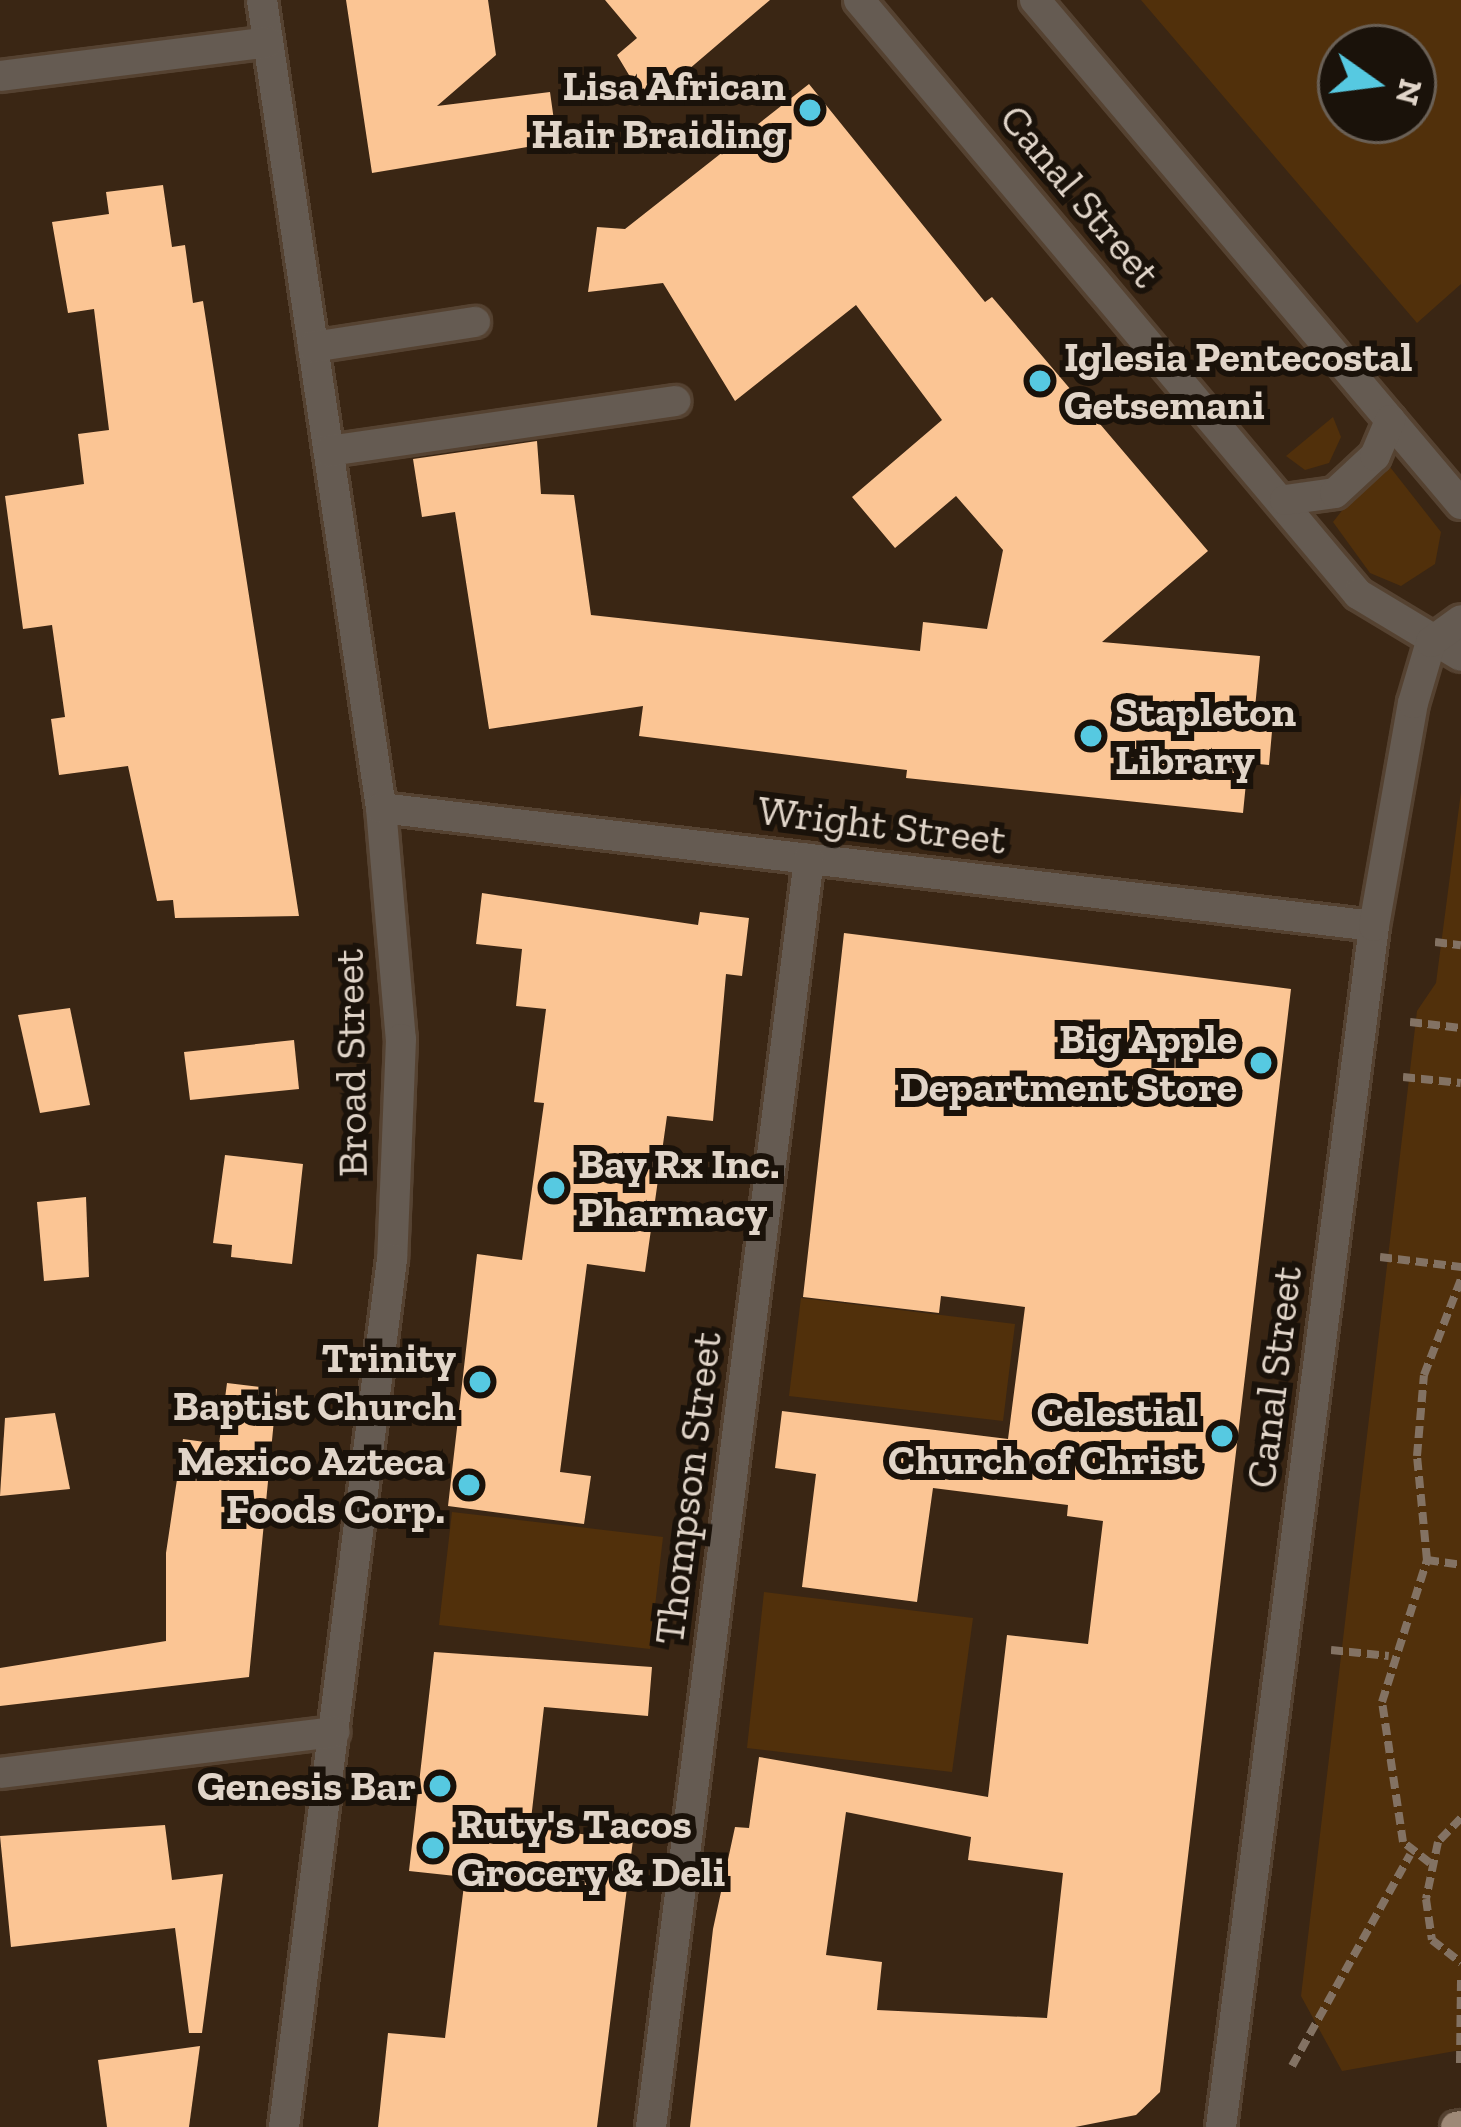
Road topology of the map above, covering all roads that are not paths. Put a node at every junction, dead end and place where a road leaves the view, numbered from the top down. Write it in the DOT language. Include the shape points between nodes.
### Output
graph roads {
  1 [pos="262,0"];
  2 [pos="859,0"];
  3 [pos="1035,0"];
  4 [pos="268,42"];
  5 [pos="0,76"];
  6 [pos="475,322"];
  7 [pos="314,346"];
  8 [pos="675,401"];
  9 [pos="1390,420"];
  10 [pos="328,451"];
  11 [pos="1285,500"];
  12 [pos="1461,504"];
  13 [pos="1461,620"];
  14 [pos="1431,642"];
  15 [pos="1461,656"];
  16 [pos="381,808"];
  17 [pos="809,859"];
  18 [pos="1374,926"];
  19 [pos="334,1732"];
  20 [pos="0,1773"];
  21 [pos="284,2127"];
  22 [pos="651,2127"];
  23 [pos="1221,2127"];
  1 -- 4 [label="street, Broad Street"];
  2 -- 11 [label="street, Canal Street"];
  3 -- 9 [label="street"];
  4 -- 5 [label="street"];
  4 -- 7 [label="street, Broad Street"];
  6 -- 7 [label="street"];
  7 -- 10 [label="street, Broad Street"];
  8 -- 10 [label="street"];
  9 -- 11 [label="street" via="1375,456 1336,494"];
  9 -- 12 [label="street"];
  10 -- 16 [label="street, Broad Street"];
  11 -- 14 [label="street, Canal Street" via="1358,594"];
  13 -- 14 [label="street"];
  14 -- 15 [label="street, Canal Street"];
  14 -- 18 [label="street, Canal Street"];
  16 -- 17 [label="street, Wright Street"];
  16 -- 19 [label="street, Broad Street" via="401,1039 392,1259"];
  17 -- 18 [label="street, Wright Street"];
  17 -- 22 [label="street, Thompson Street"];
  18 -- 23 [label="street, Canal Street"];
  19 -- 20 [label="street"];
  19 -- 21 [label="street, Broad Street"];
}
